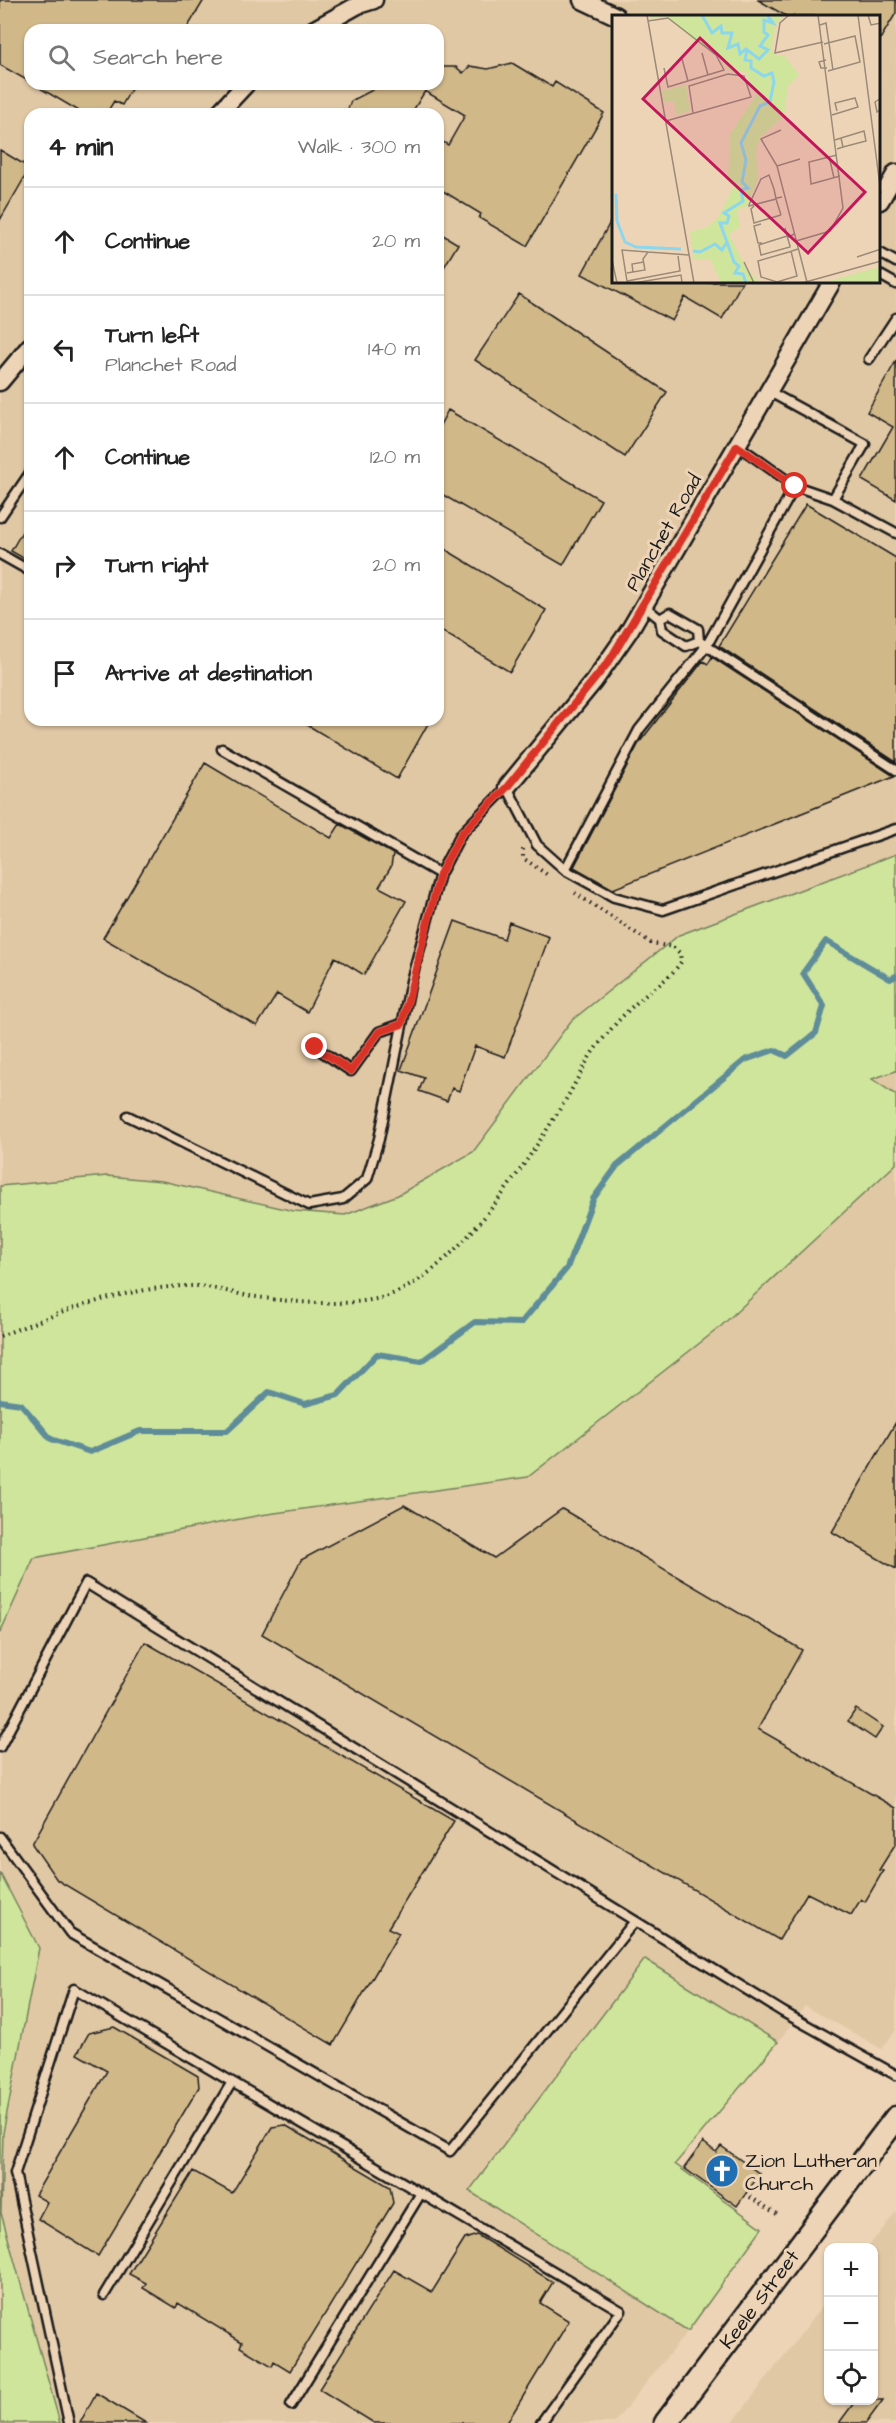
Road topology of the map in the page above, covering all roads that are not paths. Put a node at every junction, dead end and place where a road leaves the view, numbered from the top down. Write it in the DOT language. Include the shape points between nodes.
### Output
graph roads {
  1 [pos="374,0"];
  2 [pos="582,0"];
  3 [pos="614,15"];
  4 [pos="324,24"];
  5 [pos="240,90"];
  6 [pos="224,108"];
  7 [pos="889,175"];
  8 [pos="881,196"];
  9 [pos="881,254"];
  10 [pos="896,262"];
  11 [pos="881,276"];
  12 [pos="831,284"];
  13 [pos="896,284"];
  14 [pos="896,318"];
  15 [pos="24,353"];
  16 [pos="869,359"];
  17 [pos="0,382"];
  18 [pos="768,391"];
  19 [pos="737,446"];
  20 [pos="24,482"];
  21 [pos="795,486"];
  22 [pos="833,499"];
  23 [pos="0,517"];
  24 [pos="896,533"];
  25 [pos="0,554"];
  26 [pos="24,568"];
  27 [pos="644,606"];
  28 [pos="660,619"];
  29 [pos="703,643"];
  30 [pos="222,749"];
  31 [pos="896,770"];
  32 [pos="507,787"];
  33 [pos="896,829"];
  34 [pos="565,870"];
  35 [pos="440,874"];
  36 [pos="402,1024"];
  37 [pos="315,1047"];
  38 [pos="128,1116"];
  39 [pos="0,1747"];
  40 [pos="0,1837"];
  41 [pos="635,1921"];
  42 [pos="896,2075"];
  43 [pos="232,2082"];
  44 [pos="896,2118"];
  45 [pos="420,2193"];
  46 [pos="104,2295"];
  47 [pos="291,2405"];
  48 [pos="69,2423"];
  49 [pos="541,2423"];
  50 [pos="666,2423"];
  1 -- 4 [label="street"];
  2 -- 3 [label="street"];
  5 -- 6 [label="street"];
  7 -- 8 [label="street"];
  9 -- 10 [label="lane"];
  11 -- 13 [label="lane"];
  12 -- 18 [label="street, Planchet Road"];
  14 -- 16 [label="lane"];
  15 -- 17 [label="street"];
  18 -- 19 [label="street, Planchet Road"];
  18 -- 22 [label="lane" via="865,444"];
  19 -- 21 [label="lane"];
  19 -- 27 [label="street, Planchet Road"];
  20 -- 23 [label="lane"];
  21 -- 22 [label="lane"];
  21 -- 29 [label="lane"];
  22 -- 24 [label="lane"];
  25 -- 26 [label="lane"];
  27 -- 28 [label="lane"];
  27 -- 32 [label="street, Planchet Road" via="604,667"];
  28 -- 29 [label="lane" via="662,630 686,646"];
  28 -- 29 [label="lane" via="670,613 698,629"];
  29 -- 31 [label="lane"];
  29 -- 34 [label="lane" via="639,730"];
  30 -- 35 [label="lane"];
  32 -- 34 [label="lane" via="537,845"];
  32 -- 35 [label="lane" via="461,834"];
  33 -- 34 [label="lane" via="663,910 614,897"];
  35 -- 36 [label="lane"];
  36 -- 37 [label="lane" via="379,1032 351,1071"];
  36 -- 38 [label="lane" via="367,1179 343,1199 309,1205"];
  39 -- 41 [label="lane" via="86,1583"];
  40 -- 41 [label="lane" via="70,1933 450,2151"];
  41 -- 42 [label="lane" via="783,2012"];
  43 -- 45 [label="lane"];
  43 -- 46 [label="lane"];
  43 -- 48 [label="lane" via="74,1989 15,2173"];
  44 -- 50 [label="main road, Keele Street"];
  45 -- 47 [label="lane"];
  45 -- 49 [label="lane" via="621,2311"];
}
